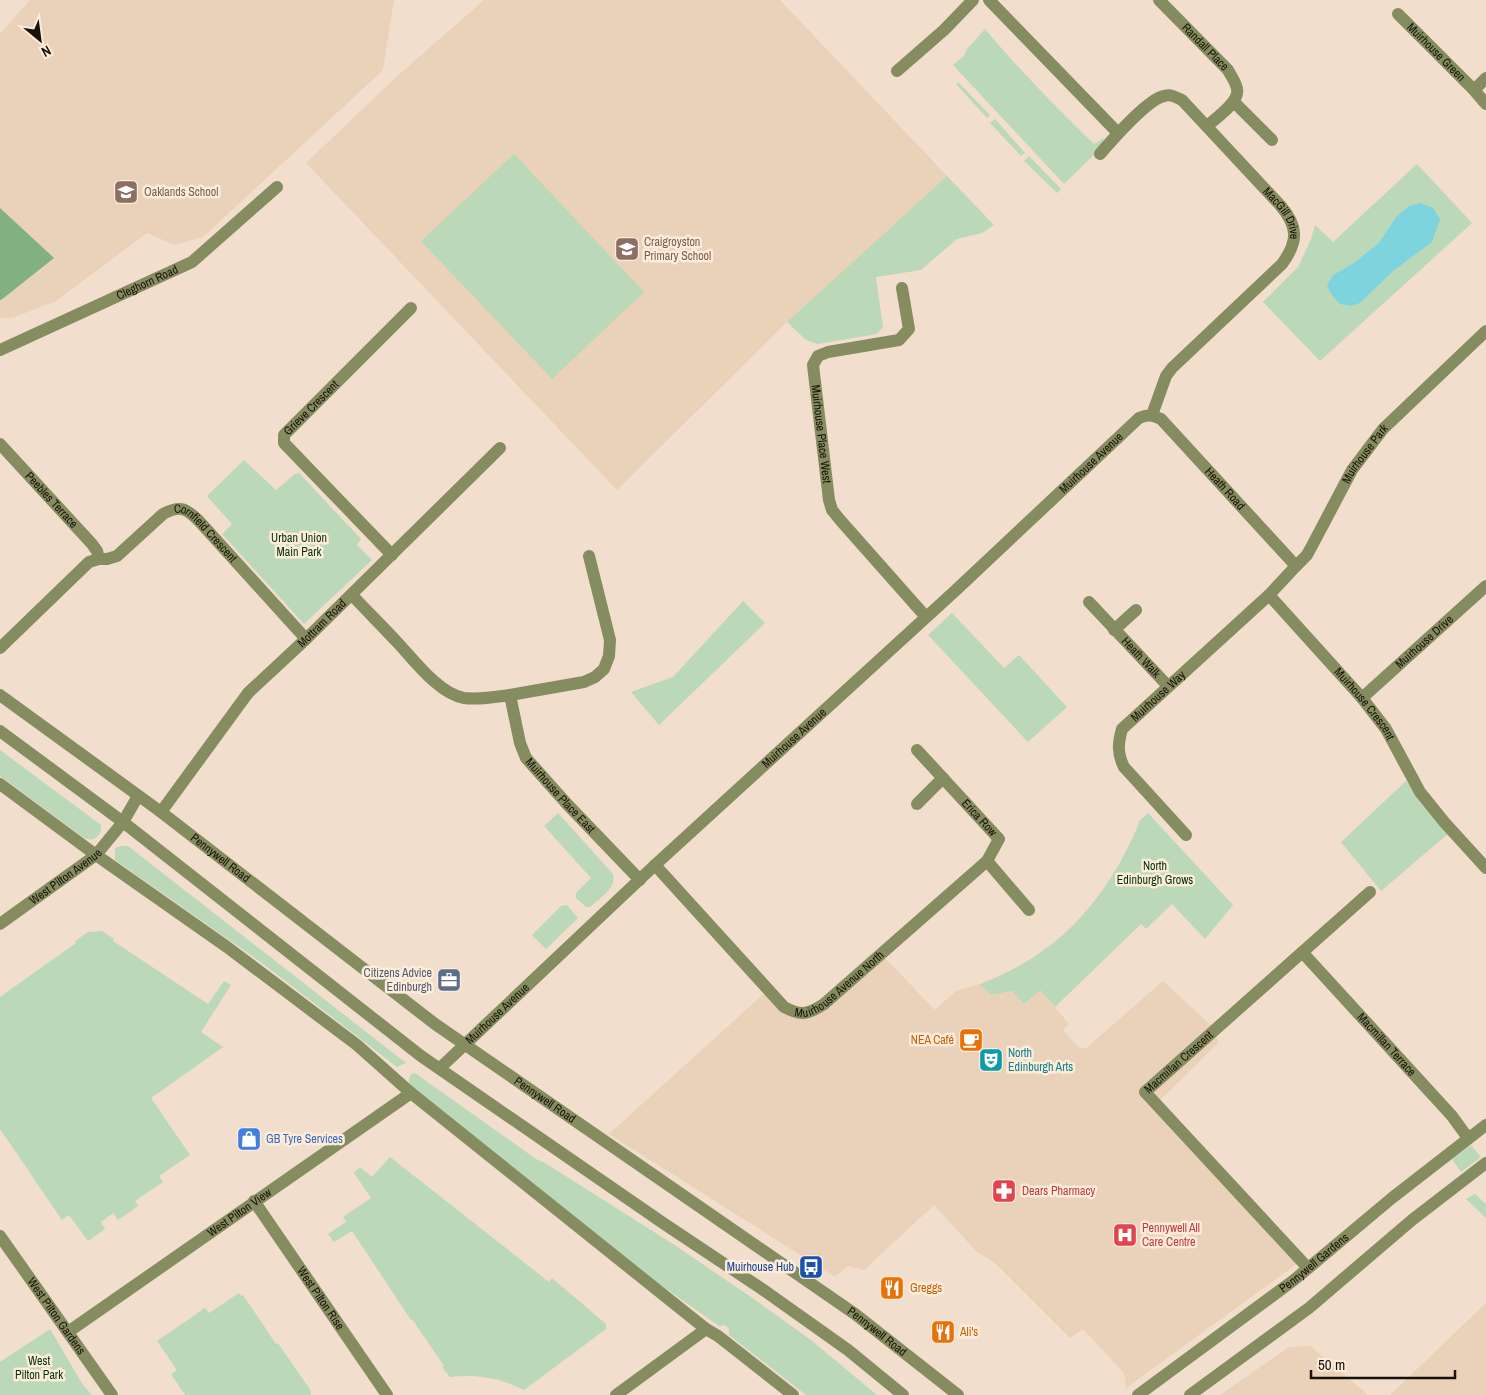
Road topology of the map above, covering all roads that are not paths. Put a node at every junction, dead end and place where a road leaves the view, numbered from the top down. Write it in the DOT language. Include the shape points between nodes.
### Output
graph roads {
  1 [pos="973,0"];
  2 [pos="989,0"];
  3 [pos="1159,0"];
  4 [pos="1398,14"];
  5 [pos="897,71"];
  6 [pos="1486,78"];
  7 [pos="1474,90"];
  8 [pos="1234,102"];
  9 [pos="1486,104"];
  10 [pos="1207,126"];
  11 [pos="1118,133"];
  12 [pos="1272,140"];
  13 [pos="1100,154"];
  14 [pos="277,187"];
  15 [pos="902,288"];
  16 [pos="412,308"];
  17 [pos="1486,331"];
  18 [pos="0,350"];
  19 [pos="1152,415"];
  20 [pos="0,444"];
  21 [pos="500,448"];
  22 [pos="392,555"];
  23 [pos="589,556"];
  24 [pos="99,559"];
  25 [pos="1296,566"];
  26 [pos="1486,586"];
  27 [pos="352,595"];
  28 [pos="1269,595"];
  29 [pos="1089,602"];
  30 [pos="1136,610"];
  31 [pos="926,617"];
  32 [pos="1114,630"];
  33 [pos="306,639"];
  34 [pos="0,648"];
  35 [pos="1168,686"];
  36 [pos="0,695"];
  37 [pos="510,695"];
  38 [pos="1362,698"];
  39 [pos="0,731"];
  40 [pos="917,750"];
  41 [pos="943,778"];
  42 [pos="0,784"];
  43 [pos="138,796"];
  44 [pos="917,804"];
  45 [pos="161,812"];
  46 [pos="123,822"];
  47 [pos="1186,835"];
  48 [pos="96,855"];
  49 [pos="987,861"];
  50 [pos="655,865"];
  51 [pos="1486,868"];
  52 [pos="640,880"];
  53 [pos="1370,892"];
  54 [pos="1029,910"];
  55 [pos="0,924"];
  56 [pos="1302,952"];
  57 [pos="464,1044"];
  58 [pos="440,1068"];
  59 [pos="410,1093"];
  60 [pos="1486,1124"];
  61 [pos="1468,1138"];
  62 [pos="1485,1166"];
  63 [pos="254,1201"];
  64 [pos="0,1236"];
  65 [pos="1308,1268"];
  66 [pos="706,1329"];
  67 [pos="68,1332"];
  68 [pos="112,1395"];
  69 [pos="387,1395"];
  70 [pos="616,1395"];
  71 [pos="793,1395"];
  72 [pos="903,1395"];
  73 [pos="958,1395"];
  74 [pos="1138,1395"];
  75 [pos="1190,1395"];
  1 -- 5 [label="street"];
  2 -- 11 [label="street"];
  3 -- 8 [label="street, Randall Place" via="1228,70 1238,90"];
  4 -- 7 [label="street, Muirhouse Green"];
  6 -- 7 [label="street, Muirhouse Green"];
  7 -- 9 [label="street, Muirhouse Green"];
  8 -- 10 [label="street"];
  8 -- 12 [label="street"];
  10 -- 11 [label="street, MacGill Drive" via="1182,100 1171,95 1152,101"];
  10 -- 19 [label="street, MacGill Drive" via="1290,216 1294,240 1282,264 1166,376"];
  11 -- 13 [label="street, MacGill Drive"];
  14 -- 18 [label="street, Cleghorn Road" via="192,262"];
  15 -- 31 [label="street, Muirhouse Place West" via="909,329 899,340 828,352 818,356 813,365 832,510"];
  16 -- 22 [label="street, Grieve Crescent" via="284,435 284,443"];
  17 -- 25 [label="street, Muirhouse Park" via="1383,429 1352,470 1314,542"];
  19 -- 25 [label="street, Heath Road" via="1161,419"];
  19 -- 31 [label="street, Muirhouse Avenue" via="1139,418"];
  20 -- 24 [label="street, Peebles Terrace" via="92,544"];
  21 -- 22 [label="street, Mottram Road"];
  22 -- 27 [label="street, Mottram Road"];
  23 -- 37 [label="street" via="610,640 604,669 584,682"];
  24 -- 33 [label="street, Cornfield Crescent" via="118,556 163,514 172,509 184,509 199,521"];
  24 -- 34 [label="street, Cornfield Crescent" via="89,562"];
  25 -- 28 [label="street, Muirhouse Park"];
  26 -- 38 [label="street, Muirhouse Drive"];
  27 -- 33 [label="street, Mottram Road"];
  27 -- 37 [label="street" via="448,692 463,698 480,699"];
  28 -- 35 [label="street, Muirhouse Way"];
  28 -- 38 [label="street, Muirhouse Crescent"];
  29 -- 32 [label="street, Heath Walk"];
  30 -- 32 [label="street, Heath Walk"];
  31 -- 50 [label="street, Muirhouse Avenue"];
  32 -- 35 [label="street, Heath Walk"];
  33 -- 45 [label="street, Mottram Road" via="248,692"];
  35 -- 47 [label="street, Muirhouse Way" via="1122,728 1118,753 1129,774"];
  36 -- 43 [label="street, Pennywell Road"];
  37 -- 52 [label="street, Muirhouse Place East" via="526,758"];
  38 -- 51 [label="street, Muirhouse Crescent" via="1386,729 1420,792"];
  39 -- 46 [label="street"];
  40 -- 41 [label="street, Erica Row"];
  41 -- 44 [label="street"];
  41 -- 49 [label="street, Erica Row" via="999,839"];
  42 -- 48 [label="street"];
  43 -- 45 [label="street, Pennywell Road"];
  43 -- 46 [label="street"];
  45 -- 57 [label="street, Pennywell Road"];
  46 -- 48 [label="street, West Pilton Avenue"];
  46 -- 58 [label="street"];
  48 -- 55 [label="street, West Pilton Avenue"];
  48 -- 59 [label="street" via="227,947 357,1045"];
  49 -- 50 [label="street, Muirhouse Avenue North" via="824,1004 812,1012 797,1014 784,1007"];
  49 -- 54 [label="street"];
  50 -- 52 [label="street, Muirhouse Avenue"];
  52 -- 57 [label="street, Muirhouse Avenue"];
  53 -- 56 [label="street, Macmillan Crescent"];
  56 -- 61 [label="street, Macmillan Terrace" via="1452,1116"];
  56 -- 65 [label="street, Macmillan Crescent" via="1145,1092"];
  57 -- 58 [label="street, Muirhouse Avenue"];
  57 -- 73 [label="street, Pennywell Road" via="855,1314"];
  58 -- 72 [label="street" via="770,1294 848,1350"];
  59 -- 63 [label="street, West Pilton View"];
  59 -- 66 [label="street"];
  60 -- 61 [label="street, Pennywell Gardens"];
  61 -- 65 [label="street, Pennywell Gardens"];
  62 -- 75 [label="street" via="1412,1220 1309,1308"];
  63 -- 67 [label="street, West Pilton View"];
  63 -- 69 [label="street, West Pilton Rise"];
  64 -- 67 [label="street, West Pilton Gardens"];
  65 -- 74 [label="street, Pennywell Gardens" via="1270,1300"];
  66 -- 70 [label="street"];
  66 -- 71 [label="street"];
  67 -- 68 [label="street, West Pilton Gardens"];
}
